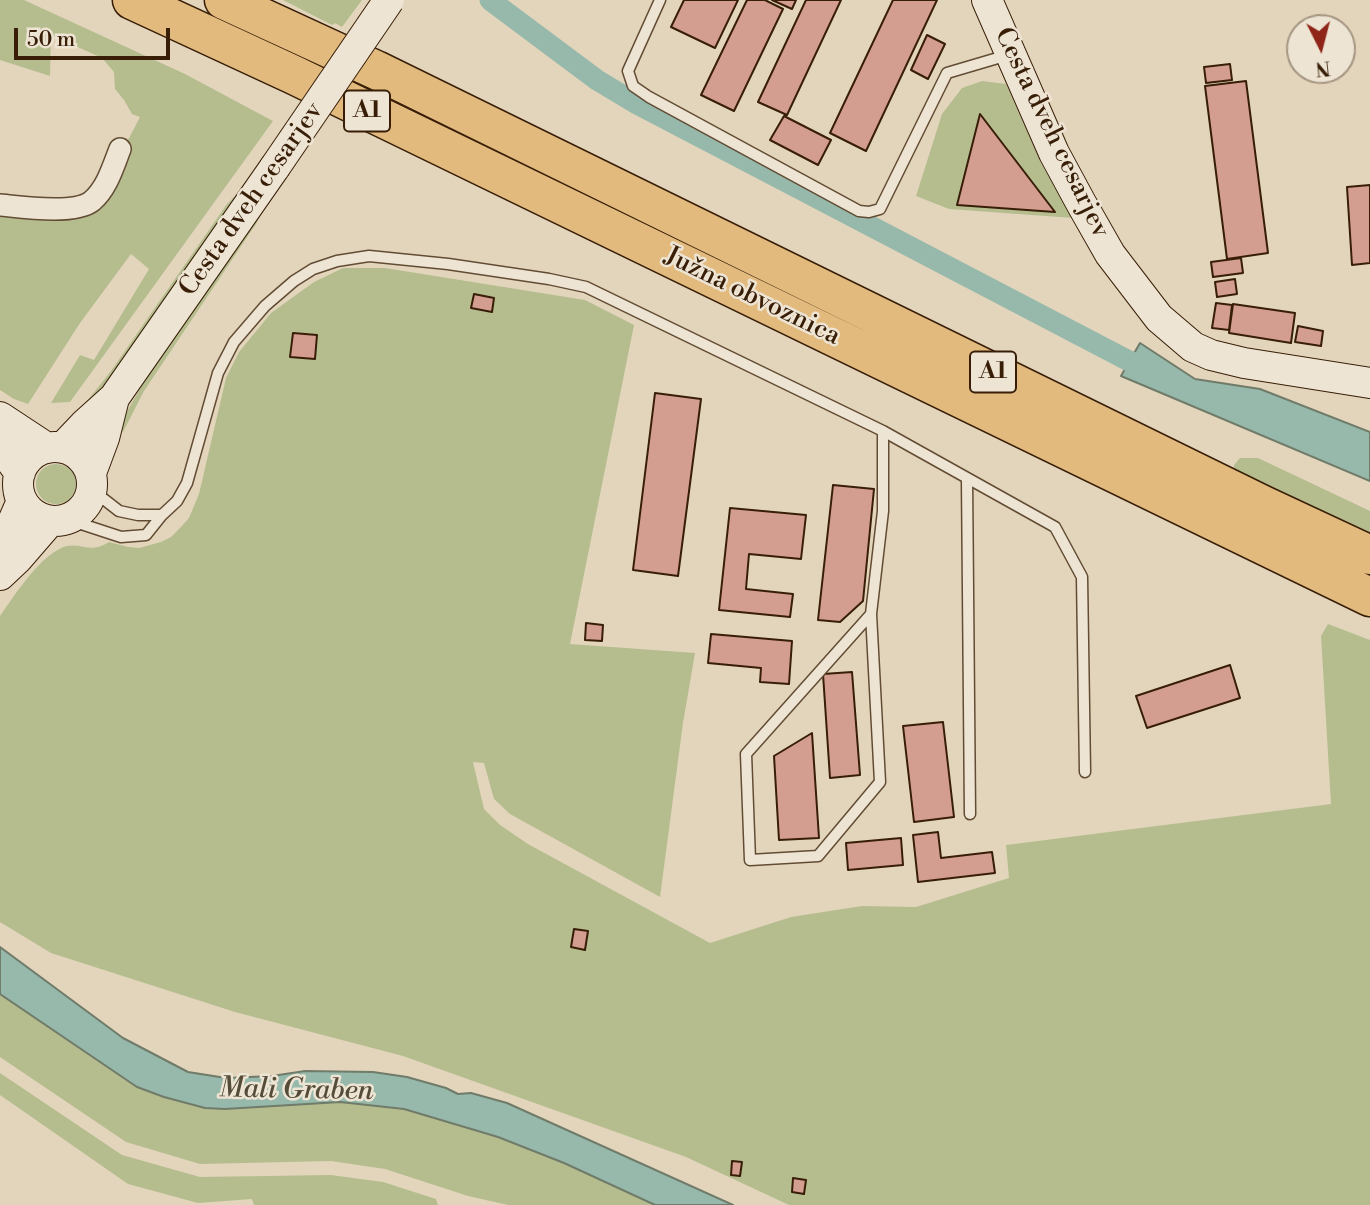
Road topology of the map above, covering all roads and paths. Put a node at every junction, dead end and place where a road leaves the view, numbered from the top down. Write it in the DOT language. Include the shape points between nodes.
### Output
graph roads {
  1 [pos="132,0"];
  2 [pos="224,0"];
  3 [pos="389,0"];
  4 [pos="660,0"];
  5 [pos="986,0"];
  6 [pos="1011,54"];
  7 [pos="120,149"];
  8 [pos="0,205"];
  9 [pos="1370,383"];
  10 [pos="114,398"];
  11 [pos="0,417"];
  12 [pos="883,431"];
  13 [pos="0,446"];
  14 [pos="55,448"];
  15 [pos="967,479"];
  16 [pos="92,481"];
  17 [pos="21,487"];
  18 [pos="162,515"];
  19 [pos="58,520"];
  20 [pos="0,551"];
  21 [pos="1370,555"];
  22 [pos="0,575"];
  23 [pos="1370,597"];
  24 [pos="871,614"];
  25 [pos="1085,772"];
  26 [pos="970,814"];
  1 -- 23 [label="highway, Južna obvoznica / A1"];
  2 -- 21 [label="highway, Južna obvoznica / A1"];
  3 -- 10 [label="street, Cesta dveh cesarjev, bridge"];
  4 -- 6 [label="lane" via="628,71 633,86 859,211 880,209 947,73"];
  5 -- 6 [label="street, Cesta dveh cesarjev"];
  6 -- 9 [label="street, Cesta dveh cesarjev" via="1081,203 1110,254 1159,318 1193,347 1211,355"];
  7 -- 8 [label="street" via="106,184 89,204 48,209"];
  10 -- 14 [label="street, Cesta dveh cesarjev"];
  10 -- 16 [label="street, Cesta dveh cesarjev"];
  11 -- 14 [label="street"];
  12 -- 15 [label="lane"];
  12 -- 18 [label="lane" via="586,287 369,256 337,261 294,281 234,342 218,373 187,483"];
  12 -- 24 [label="lane" via="883,511"];
  13 -- 17 [label="street"];
  14 -- 16 [label="street" via="70,450 83,459"];
  14 -- 17 [label="street" via="33,454 22,466"];
  15 -- 25 [label="lane" via="1055,527 1082,577"];
  15 -- 26 [label="lane"];
  16 -- 18 [label="lane" via="119,511"];
  16 -- 19 [label="street" via="86,505"];
  17 -- 19 [label="street" via="31,512"];
  17 -- 20 [label="street"];
  18 -- 19 [label="lane" via="146,535 138,537 121,537"];
  19 -- 22 [label="street"];
  24 -- 24 [label="lane" via="880,782 818,856 750,860 746,754"];
}
